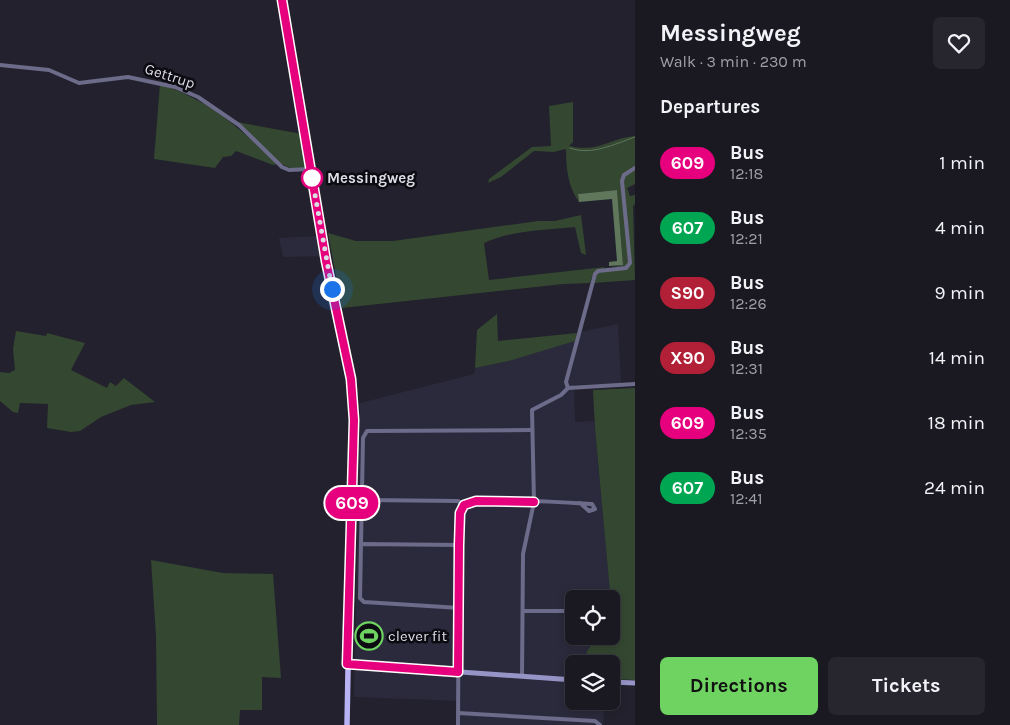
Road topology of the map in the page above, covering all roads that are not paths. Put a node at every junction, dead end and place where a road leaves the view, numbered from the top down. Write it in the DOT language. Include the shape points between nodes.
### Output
graph roads {
  1 [pos="282,0"];
  2 [pos="0,65"];
  3 [pos="635,168"];
  4 [pos="311,169"];
  5 [pos="635,384"];
  6 [pos="568,388"];
  7 [pos="531,430"];
  8 [pos="364,500"];
  9 [pos="534,502"];
  10 [pos="580,503"];
  11 [pos="464,505"];
  12 [pos="361,544"];
  13 [pos="459,545"];
  14 [pos="460,608"];
  15 [pos="523,611"];
  16 [pos="565,611"];
  17 [pos="347,664"];
  18 [pos="458,672"];
  19 [pos="522,676"];
  20 [pos="565,679"];
  21 [pos="620,682"];
  22 [pos="635,683"];
  23 [pos="458,713"];
  24 [pos="346,725"];
  25 [pos="458,725"];
  26 [pos="600,725"];
  1 -- 4 [label="main road"];
  2 -- 4 [label="street, Gettrup" via="49,70 79,83 128,77 176,88 198,97 239,125 282,167"];
  3 -- 6 [label="street" via="622,180 630,263 626,268 595,274 566,382"];
  4 -- 17 [label="main road" via="353,396"];
  5 -- 6 [label="street"];
  6 -- 7 [label="street" via="561,395 533,408"];
  7 -- 8 [label="street" via="367,431 363,438"];
  7 -- 9 [label="street" via="534,434"];
  8 -- 11 [label="street" via="458,502"];
  8 -- 12 [label="street"];
  9 -- 10 [label="street"];
  9 -- 11 [label="street" via="476,501"];
  9 -- 15 [label="street" via="523,554"];
  11 -- 13 [label="street" via="460,513"];
  12 -- 13 [label="street"];
  12 -- 14 [label="street" via="362,601"];
  13 -- 14 [label="street"];
  14 -- 18 [label="street"];
  15 -- 16 [label="street"];
  15 -- 19 [label="street"];
  17 -- 18 [label="street"];
  17 -- 24 [label="main road"];
  18 -- 19 [label="street"];
  18 -- 23 [label="street"];
  19 -- 20 [label="street"];
  21 -- 22 [label="street"];
  23 -- 25 [label="street"];
  23 -- 26 [label="street" via="595,721"];
}
